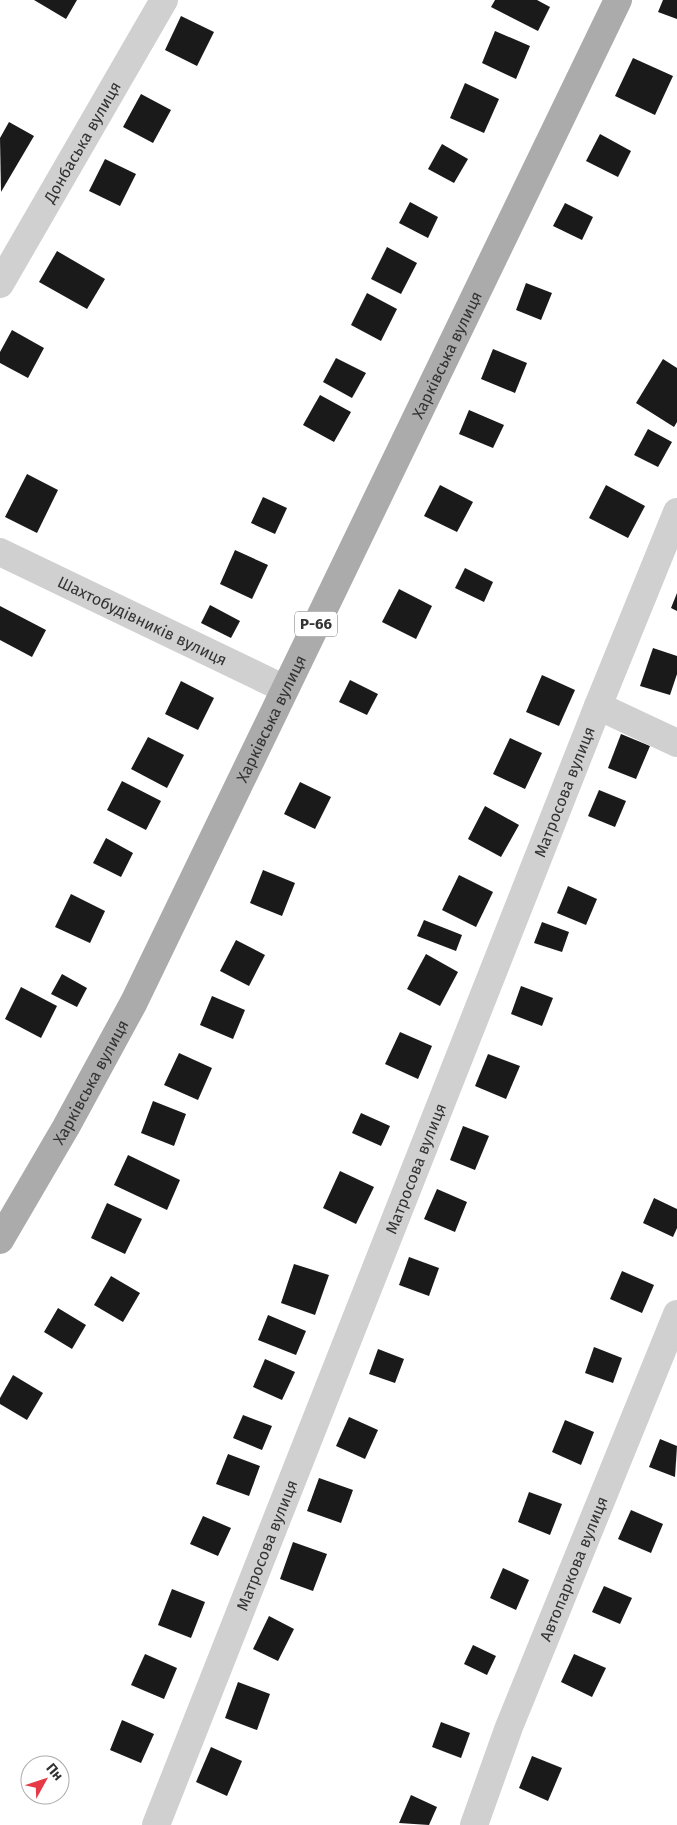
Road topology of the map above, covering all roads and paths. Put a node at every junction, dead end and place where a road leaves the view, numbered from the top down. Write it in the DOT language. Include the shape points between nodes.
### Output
graph roads {
  1 [pos="164,0"];
  2 [pos="618,0"];
  3 [pos="0,284"];
  4 [pos="677,512"];
  5 [pos="0,552"];
  6 [pos="285,689"];
  7 [pos="598,706"];
  8 [pos="677,743"];
  9 [pos="0,1240"];
  10 [pos="677,1314"];
  11 [pos="156,1825"];
  12 [pos="474,1825"];
  1 -- 3 [label="street, Донбаська вулиця"];
  2 -- 6 [label="main road, Харківська вулиця / Р-66"];
  4 -- 7 [label="street, Матросова вулиця"];
  5 -- 6 [label="street, Шахтобудівників вулиця"];
  6 -- 9 [label="main road, Харківська вулиця / Р-66" via="134,1002 66,1128"];
  7 -- 8 [label="street"];
  7 -- 11 [label="street, Матросова вулиця"];
  10 -- 12 [label="street, Автопаркова вулиця" via="509,1727"];
}
